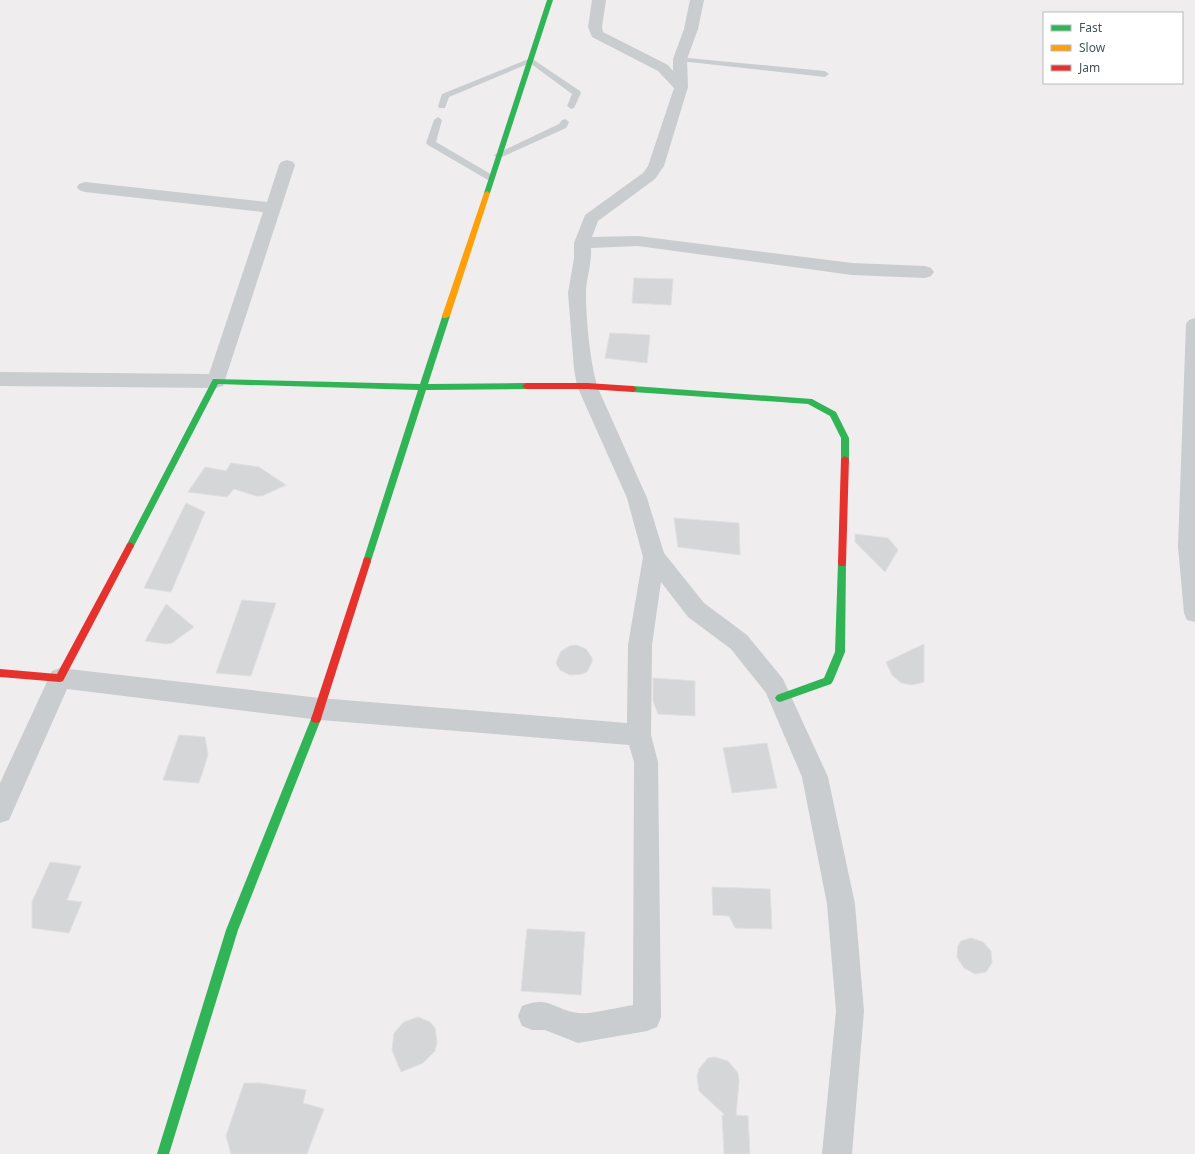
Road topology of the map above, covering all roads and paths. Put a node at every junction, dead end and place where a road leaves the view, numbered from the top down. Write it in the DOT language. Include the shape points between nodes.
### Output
graph roads {
  1 [pos="550,0"];
  2 [pos="599,0"];
  3 [pos="697,0"];
  4 [pos="680,59"];
  5 [pos="531,60"];
  6 [pos="825,74"];
  7 [pos="680,88"];
  8 [pos="442,106"];
  9 [pos="571,106"];
  10 [pos="438,120"];
  11 [pos="565,122"];
  12 [pos="500,155"];
  13 [pos="287,165"];
  14 [pos="492,178"];
  15 [pos="85,187"];
  16 [pos="273,208"];
  17 [pos="582,243"];
  18 [pos="925,272"];
  19 [pos="1195,324"];
  20 [pos="0,379"];
  21 [pos="216,381"];
  22 [pos="587,386"];
  23 [pos="423,387"];
  24 [pos="654,557"];
  25 [pos="1195,613"];
  26 [pos="0,673"];
  27 [pos="60,678"];
  28 [pos="780,698"];
  29 [pos="320,709"];
  30 [pos="639,735"];
  31 [pos="0,811"];
  32 [pos="532,1016"];
  33 [pos="163,1154"];
  34 [pos="837,1154"];
  1 -- 5 [label="main road"];
  2 -- 7 [label="street" via="595,27 597,34 663,68"];
  3 -- 4 [label="street" via="691,29"];
  4 -- 6 [label="lane"];
  4 -- 7 [label="street"];
  5 -- 8 [label="lane" via="445,96"];
  5 -- 9 [label="lane" via="577,93"];
  5 -- 12 [label="main road"];
  7 -- 17 [label="street" via="656,166 650,176 592,219"];
  10 -- 14 [label="lane" via="431,143"];
  11 -- 12 [label="lane" via="563,126"];
  12 -- 14 [label="main road"];
  13 -- 16 [label="street"];
  14 -- 23 [label="main road"];
  15 -- 16 [label="street"];
  16 -- 21 [label="street"];
  17 -- 18 [label="street" via="638,241 852,269"];
  17 -- 22 [label="street" via="583,258 577,293 583,369"];
  19 -- 25 [label="street" via="1190,547"];
  20 -- 21 [label="street"];
  21 -- 23 [label="main road"];
  21 -- 27 [label="main road"];
  22 -- 23 [label="main road"];
  22 -- 24 [label="street" via="637,498"];
  22 -- 28 [label="main road" via="809,401 833,414 844,438 840,652 828,681"];
  23 -- 29 [label="main road"];
  24 -- 28 [label="street" via="696,610 739,642 775,686"];
  24 -- 30 [label="street" via="640,645"];
  26 -- 27 [label="main road"];
  27 -- 29 [label="street"];
  27 -- 31 [label="street"];
  28 -- 34 [label="street" via="815,777 841,904 850,1011"];
  29 -- 30 [label="street"];
  29 -- 33 [label="main road" via="232,930"];
  30 -- 32 [label="street" via="646,762 647,1017 578,1028 545,1016"];
}
